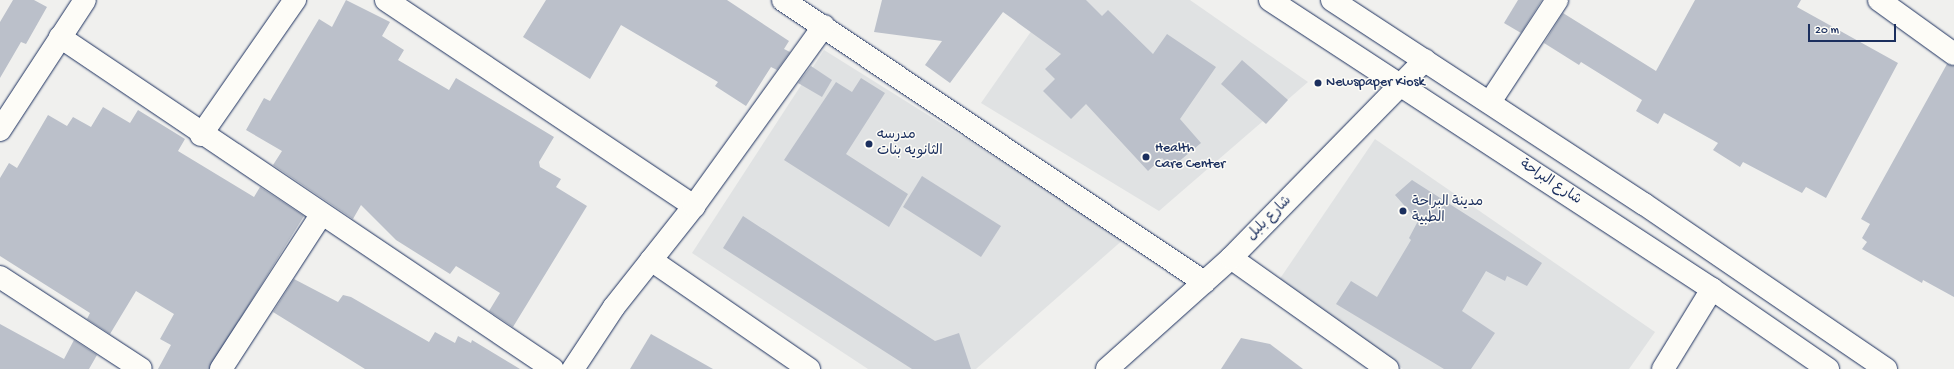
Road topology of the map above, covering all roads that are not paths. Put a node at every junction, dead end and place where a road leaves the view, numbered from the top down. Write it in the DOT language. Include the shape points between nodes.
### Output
graph roads {
  1 [pos="295,0"];
  2 [pos="386,0"];
  3 [pos="1270,0"];
  4 [pos="1332,0"];
  5 [pos="1557,0"];
  6 [pos="1878,0"];
  7 [pos="785,1"];
  8 [pos="78,2"];
  9 [pos="824,26"];
  10 [pos="60,38"];
  11 [pos="1954,54"];
  12 [pos="1425,60"];
  13 [pos="1401,87"];
  14 [pos="1490,102"];
  15 [pos="0,130"];
  16 [pos="201,135"];
  17 [pos="694,206"];
  18 [pos="321,215"];
  19 [pos="1231,258"];
  20 [pos="651,260"];
  21 [pos="0,277"];
  22 [pos="1204,282"];
  23 [pos="1712,289"];
  24 [pos="141,369"];
  25 [pos="221,369"];
  26 [pos="553,369"];
  27 [pos="573,369"];
  28 [pos="809,369"];
  29 [pos="1107,369"];
  30 [pos="1388,369"];
  31 [pos="1663,369"];
  32 [pos="1828,369"];
  33 [pos="1886,369"];
  1 -- 16 [label="street"];
  2 -- 17 [label="street"];
  3 -- 13 [label="street, شارع البراحة"];
  4 -- 12 [label="street"];
  5 -- 14 [label="street"];
  6 -- 11 [label="street"];
  7 -- 9 [label="street"];
  8 -- 10 [label="street"];
  9 -- 17 [label="street"];
  9 -- 22 [label="street"];
  10 -- 15 [label="street"];
  10 -- 16 [label="street"];
  12 -- 13 [label="street, شارع بلبل"];
  12 -- 14 [label="street"];
  13 -- 19 [label="street, شارع بلبل"];
  13 -- 23 [label="street, شارع البراحة"];
  14 -- 33 [label="street"];
  16 -- 18 [label="street"];
  17 -- 20 [label="street"];
  18 -- 25 [label="street"];
  18 -- 26 [label="street"];
  19 -- 22 [label="street, شارع بلبل"];
  19 -- 30 [label="street"];
  20 -- 27 [label="street" via="614,307"];
  20 -- 28 [label="street"];
  21 -- 24 [label="street"];
  22 -- 29 [label="street, شارع بلبل"];
  23 -- 31 [label="street"];
  23 -- 32 [label="street, شارع البراحة"];
}
